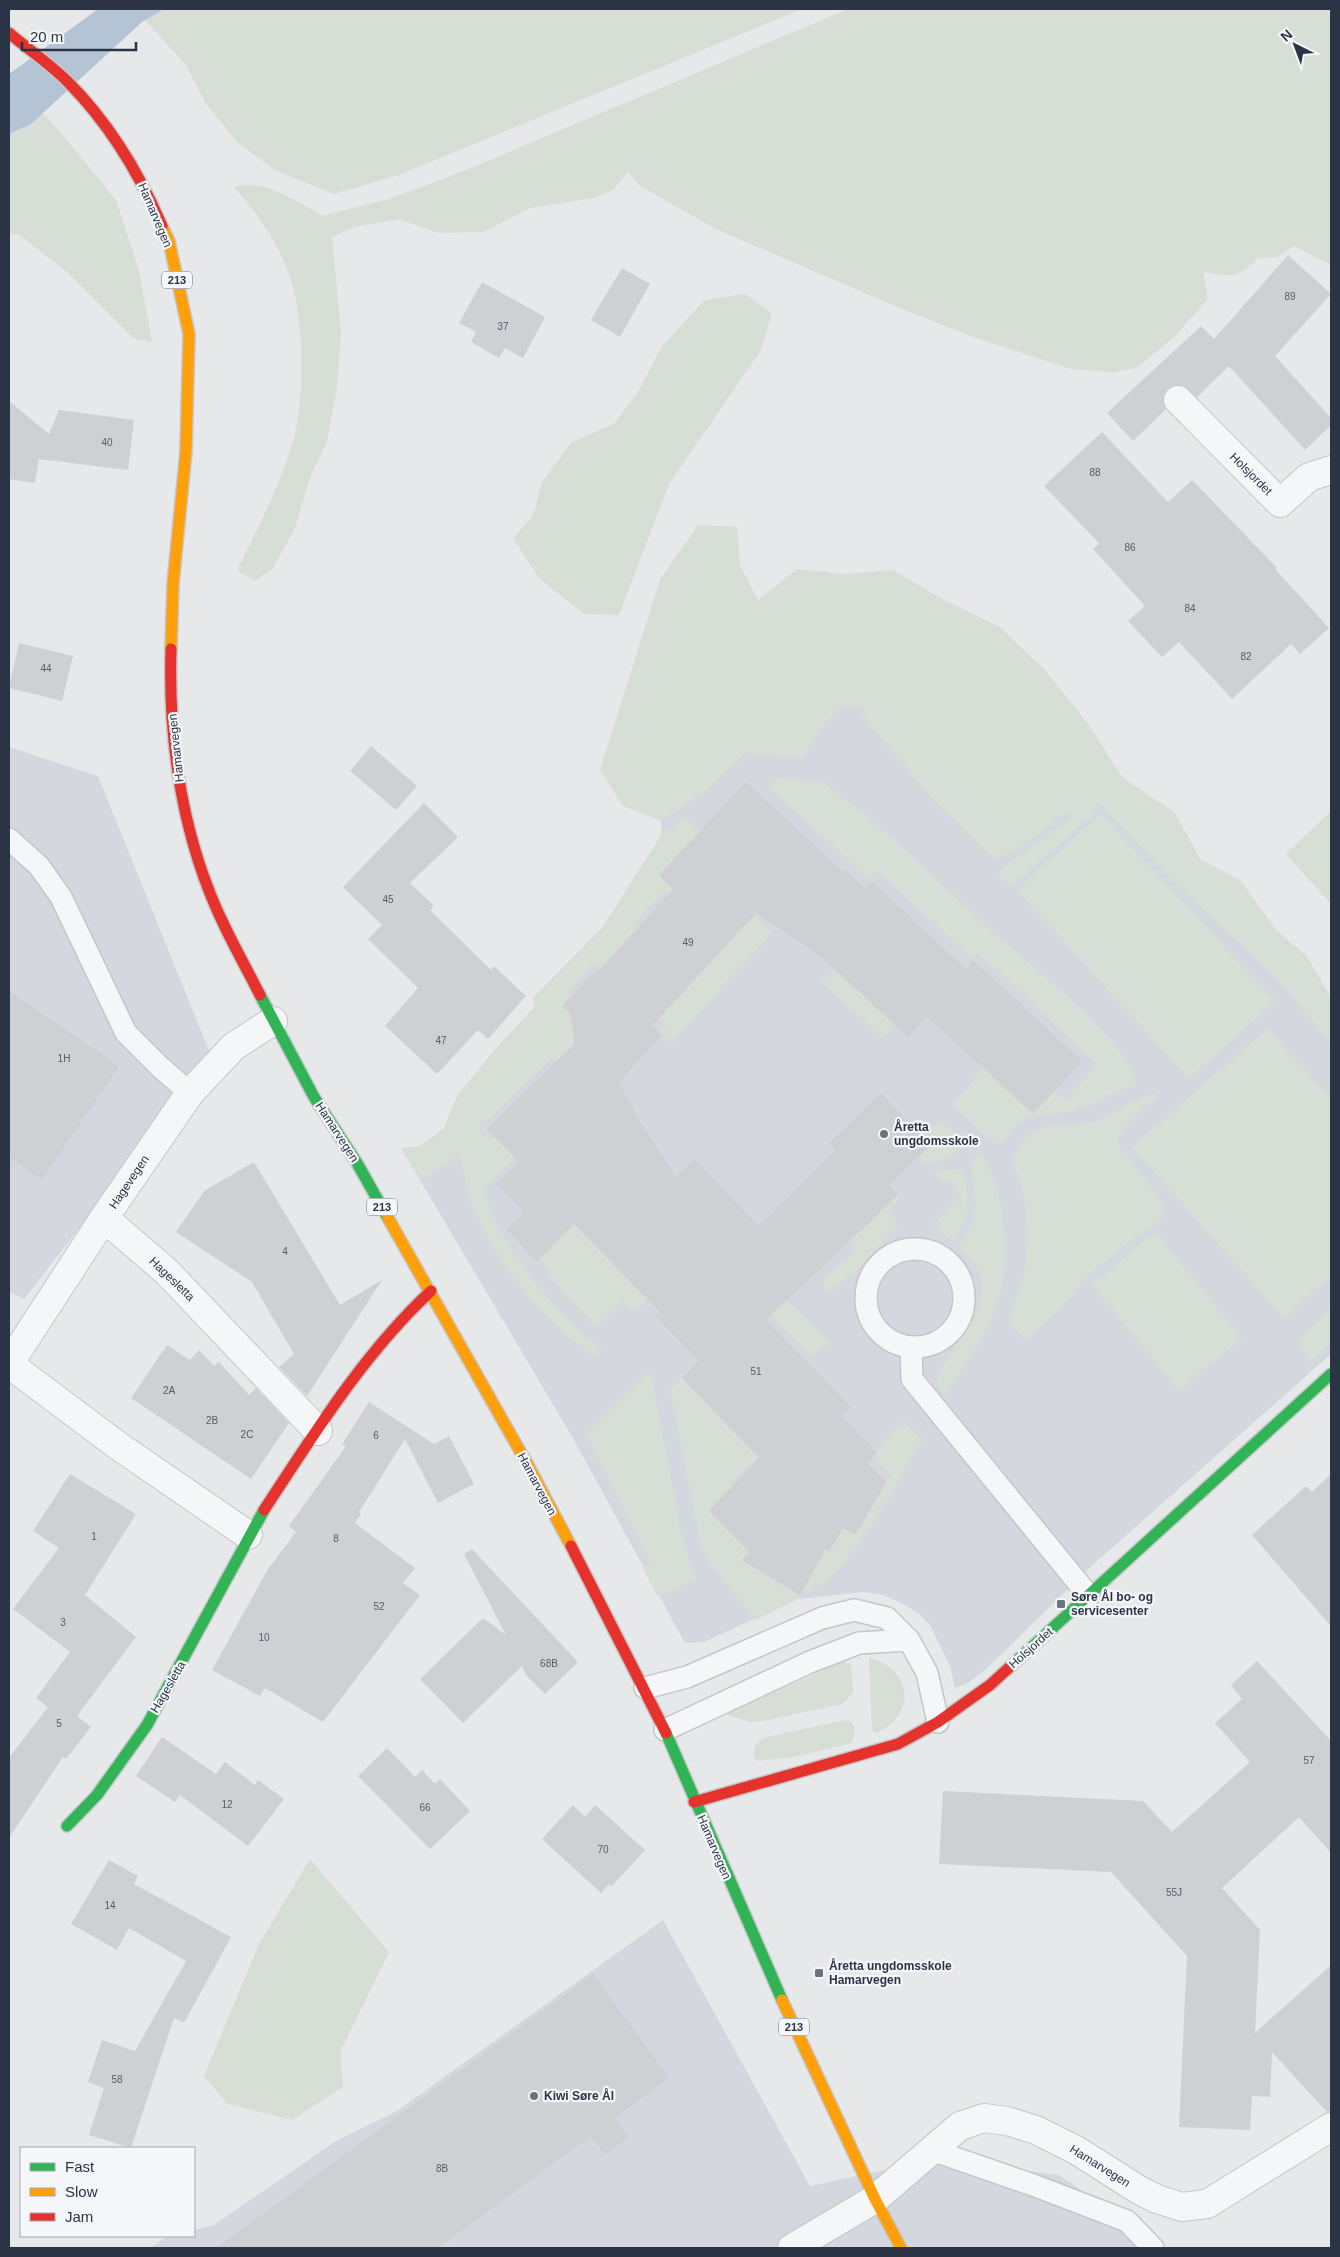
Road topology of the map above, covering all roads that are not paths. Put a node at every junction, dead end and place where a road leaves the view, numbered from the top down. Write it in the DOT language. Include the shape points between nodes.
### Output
graph roads {
  1 [pos="9,33"];
  2 [pos="1178,400"];
  3 [pos="1331,470"];
  4 [pos="9,839"];
  5 [pos="273,1020"];
  6 [pos="190,1093"];
  7 [pos="104,1218"];
  8 [pos="431,1291"];
  9 [pos="911,1348"];
  10 [pos="12,1350"];
  11 [pos="1330,1378"];
  12 [pos="318,1431"];
  13 [pos="248,1535"];
  14 [pos="1089,1596"];
  15 [pos="909,1640"];
  16 [pos="645,1688"];
  17 [pos="938,1722"];
  18 [pos="665,1730"];
  19 [pos="694,1802"];
  20 [pos="67,1826"];
  21 [pos="1331,2127"];
  22 [pos="932,2150"];
  23 [pos="875,2199"];
  24 [pos="792,2248"];
  25 [pos="902,2248"];
  26 [pos="1152,2248"];
  1 -- 5 [label="main road, Hamarvegen / 213" via="68,82 108,129 143,183 169,241 189,334 186,451 173,584 171,658 176,768 194,850 207,884 224,926"];
  2 -- 3 [label="street, Holsjordet" via="1280,503 1309,477"];
  4 -- 6 [label="lane" via="39,866 61,897 126,1033"];
  5 -- 6 [label="street, Hagevegen" via="233,1047"];
  5 -- 8 [label="main road, Hamarvegen / 213" via="314,1097 357,1163"];
  6 -- 7 [label="street, Hagevegen"];
  7 -- 10 [label="street, Hagevegen"];
  7 -- 12 [label="street, Hagesletta" via="167,1272"];
  8 -- 12 [label="main road, Hagesletta" via="404,1316"];
  8 -- 16 [label="main road, Hamarvegen / 213" via="529,1466"];
  9 -- 9 [label="lane" via="887,1340 870,1322 865,1294 873,1270 896,1251 922,1248 944,1256 959,1274 965,1295 958,1324 934,1345"];
  9 -- 14 [label="lane" via="912,1379"];
  10 -- 13 [label="street" via="124,1451"];
  11 -- 14 [label="main road, Holsjordet"];
  12 -- 13 [label="main road, Hagesletta"];
  13 -- 20 [label="main road, Hagesletta" via="196,1640 156,1709 108,1783"];
  14 -- 17 [label="main road, Holsjordet" via="990,1685"];
  15 -- 16 [label="lane" via="887,1618 854,1610 822,1618 688,1677"];
  15 -- 17 [label="lane" via="927,1673"];
  15 -- 18 [label="lane" via="859,1643 810,1662"];
  16 -- 18 [label="main road, Hamarvegen / 213"];
  17 -- 19 [label="main road, Holsjordet" via="898,1744"];
  18 -- 19 [label="main road, Hamarvegen / 213"];
  19 -- 23 [label="main road, Hamarvegen / 213" via="757,1947"];
  21 -- 22 [label="street, Hamarvegen" via="1207,2204 1182,2207 1157,2199 1036,2130 1007,2121 984,2118 960,2126"];
  22 -- 23 [label="street, Hamarvegen"];
  22 -- 26 [label="lane" via="1127,2221"];
  23 -- 24 [label="street"];
  23 -- 25 [label="main road, Hamarvegen / 213"];
}
